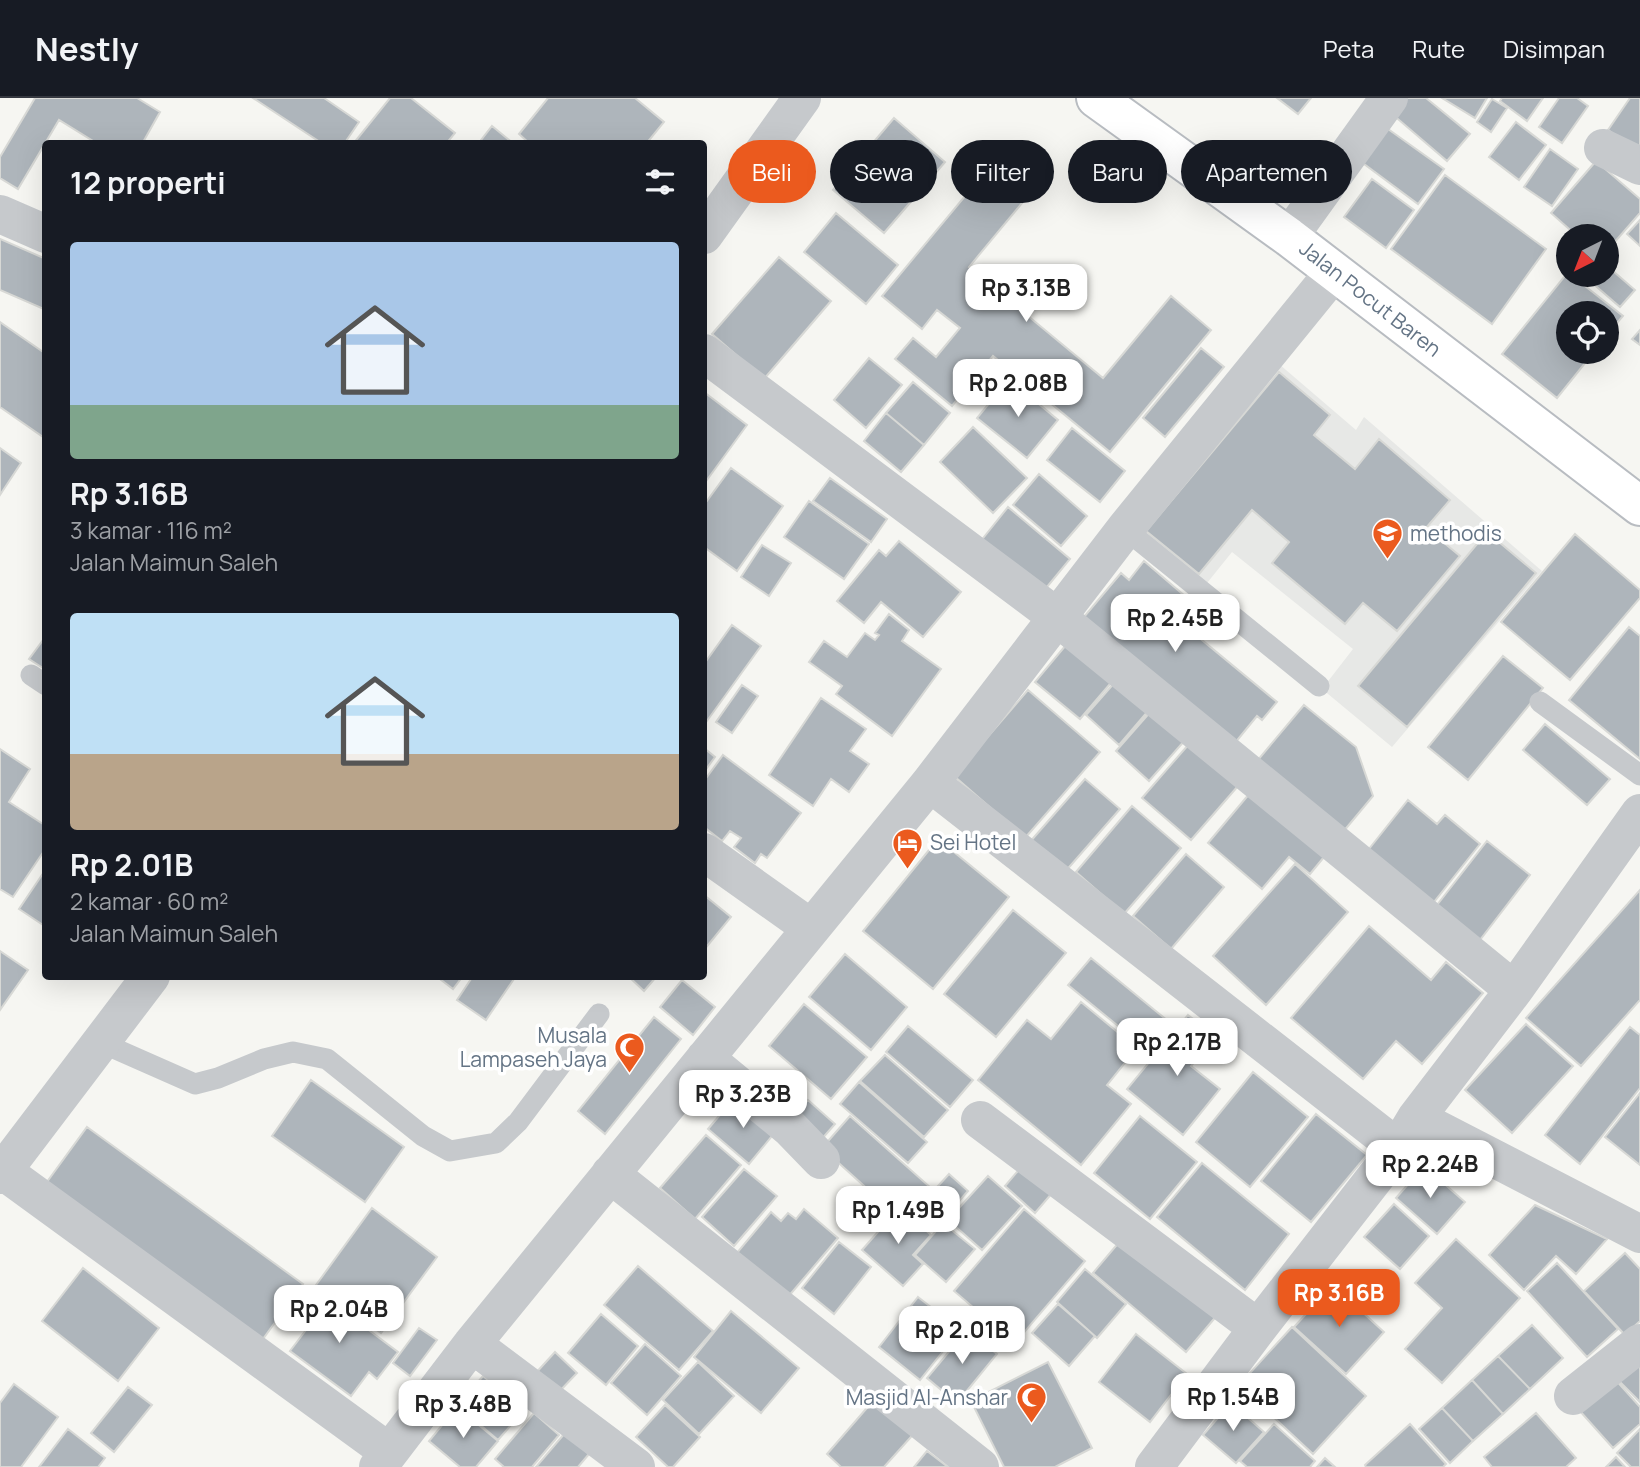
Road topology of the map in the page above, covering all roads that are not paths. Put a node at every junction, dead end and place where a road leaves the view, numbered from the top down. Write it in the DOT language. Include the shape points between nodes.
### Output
graph roads {
  1 [pos="802,98"];
  2 [pos="1096,98"];
  3 [pos="1389,98"];
  4 [pos="1603,148"];
  5 [pos="1640,166"];
  6 [pos="0,214"];
  7 [pos="707,231"];
  8 [pos="42,232"];
  9 [pos="1289,237"];
  10 [pos="1334,272"];
  11 [pos="707,355"];
  12 [pos="1640,506"];
  13 [pos="1125,528"];
  14 [pos="1057,617"];
  15 [pos="1319,686"];
  16 [pos="1540,702"];
  17 [pos="1640,775"];
  18 [pos="930,783"];
  19 [pos="1640,813"];
  20 [pos="707,854"];
  21 [pos="811,929"];
  22 [pos="148,980"];
  23 [pos="1514,990"];
  24 [pos="599,1014"];
  25 [pos="102,1043"];
  26 [pos="705,1058"];
  27 [pos="980,1119"];
  28 [pos="1407,1133"];
  29 [pos="821,1160"];
  30 [pos="1,1173"];
  31 [pos="610,1174"];
  32 [pos="1640,1234"];
  33 [pos="1258,1328"];
  34 [pos="472,1344"];
  35 [pos="1639,1344"];
  36 [pos="1573,1396"];
  37 [pos="384,1459"];
  38 [pos="1170,1461"];
  39 [pos="636,1467"];
  40 [pos="980,1467"];
  1 -- 7 [label="street"];
  2 -- 9 [label="main road, Jalan Pocut Baren"];
  3 -- 9 [label="street"];
  4 -- 5 [label="street"];
  6 -- 8 [label="street"];
  9 -- 10 [label="main road, Jalan Pocut Baren"];
  10 -- 12 [label="main road, Jalan Pocut Baren"];
  10 -- 13 [label="street"];
  11 -- 14 [label="street"];
  13 -- 14 [label="street"];
  13 -- 15 [label="lane"];
  14 -- 18 [label="street"];
  14 -- 23 [label="street"];
  16 -- 17 [label="lane"];
  18 -- 21 [label="street"];
  18 -- 28 [label="street"];
  19 -- 23 [label="street"];
  20 -- 21 [label="street"];
  21 -- 26 [label="street"];
  22 -- 25 [label="street"];
  23 -- 28 [label="street"];
  24 -- 25 [label="lane" via="518,1122 496,1143 450,1151 423,1136 327,1059 293,1052 195,1084"];
  25 -- 30 [label="street"];
  26 -- 29 [label="street" via="790,1128"];
  26 -- 31 [label="street"];
  27 -- 33 [label="street"];
  28 -- 32 [label="street"];
  28 -- 33 [label="street"];
  30 -- 37 [label="street"];
  31 -- 34 [label="street"];
  31 -- 40 [label="street"];
  33 -- 38 [label="street"];
  34 -- 37 [label="street"];
  34 -- 39 [label="street"];
  35 -- 36 [label="street"];
}
